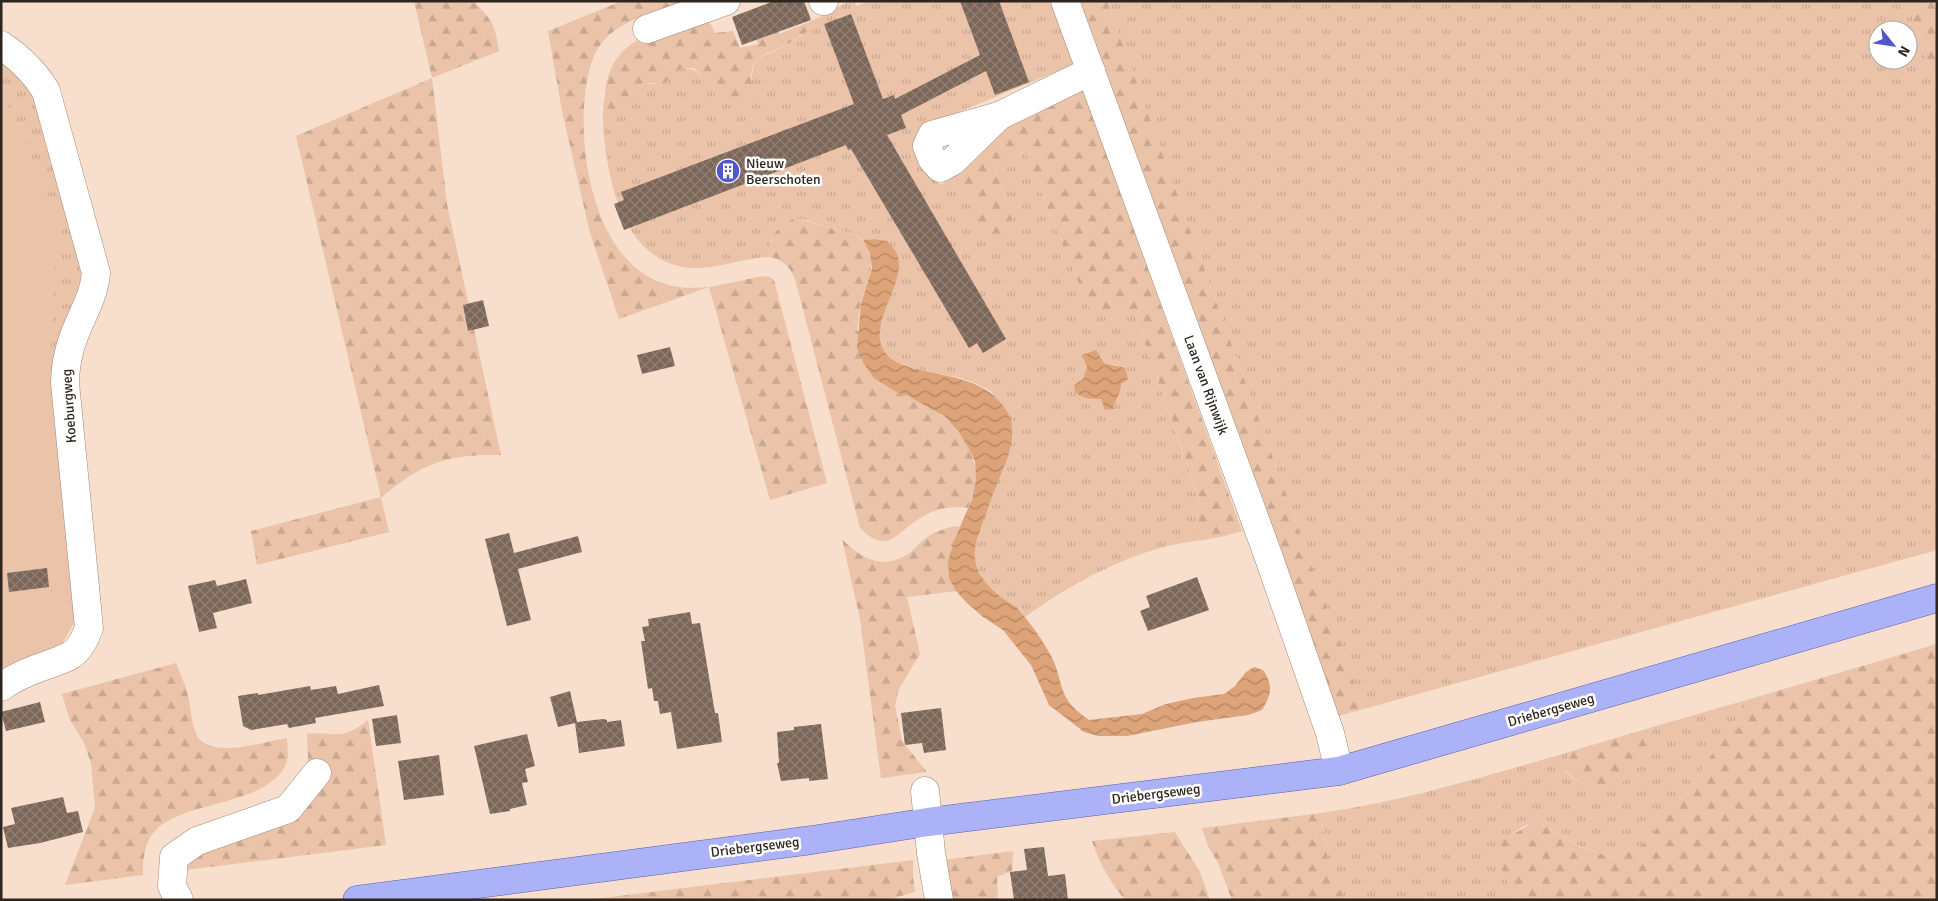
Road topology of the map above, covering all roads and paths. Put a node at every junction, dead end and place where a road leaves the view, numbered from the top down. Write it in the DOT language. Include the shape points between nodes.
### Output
graph roads {
  1 [pos="726,1"];
  2 [pos="1065,1"];
  3 [pos="647,28"];
  4 [pos="1,45"];
  5 [pos="1091,71"];
  6 [pos="998,116"];
  7 [pos="1937,598"];
  8 [pos="1,686"];
  9 [pos="1339,771"];
  10 [pos="317,773"];
  11 [pos="925,791"];
  12 [pos="928,822"];
  13 [pos="179,900"];
  14 [pos="357,900"];
  15 [pos="939,900"];
  1 -- 3 [label="street"];
  2 -- 5 [label="street, Laan van Rijnwijk"];
  4 -- 8 [label="street, Koeburgweg" via="37,75 46,91 96,273 90,304 74,335 65,369 89,628 85,639 67,658"];
  5 -- 6 [label="street"];
  5 -- 9 [label="street, Laan van Rijnwijk" via="1268,555 1330,733"];
  7 -- 9 [label="main road, Driebergseweg"];
  9 -- 12 [label="main road, Driebergseweg"];
  10 -- 13 [label="street" via="288,809 196,841 174,857 172,886"];
  11 -- 12 [label="street"];
  12 -- 14 [label="main road, Driebergseweg"];
  12 -- 15 [label="street"];
}
